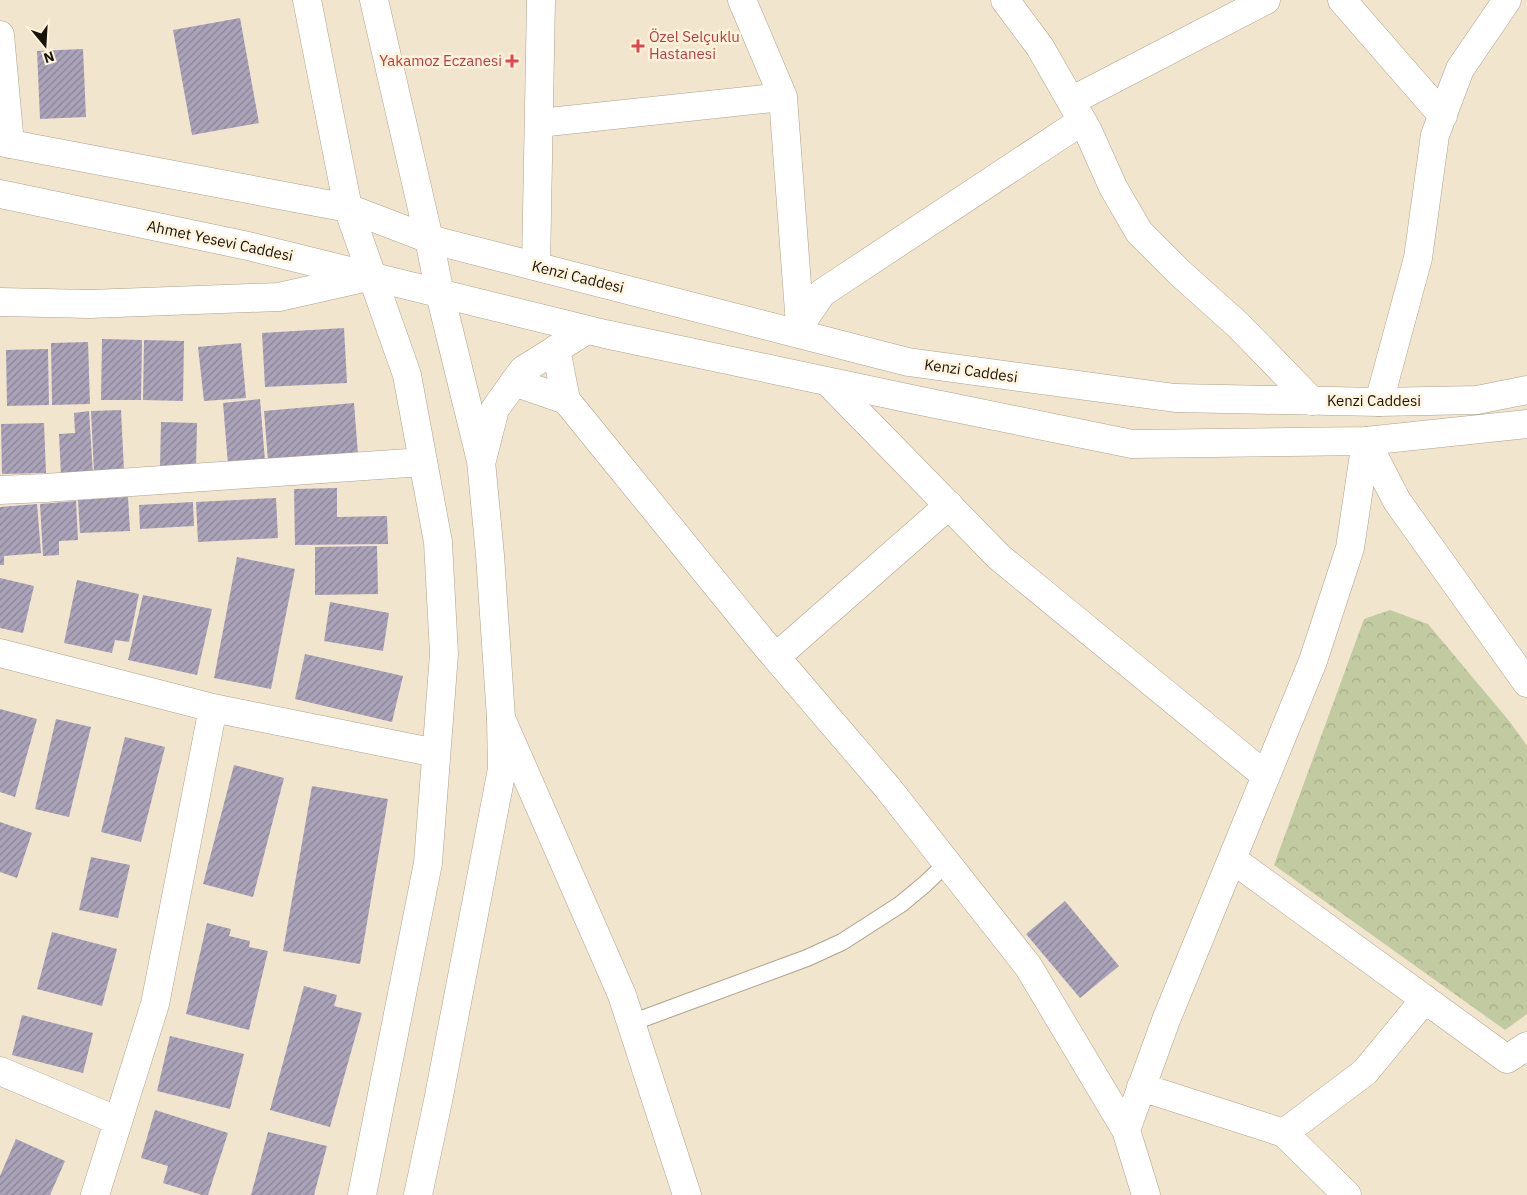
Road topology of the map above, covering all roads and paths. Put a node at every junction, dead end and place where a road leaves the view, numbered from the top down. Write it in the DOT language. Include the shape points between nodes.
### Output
graph roads {
  1 [pos="307,0"];
  2 [pos="374,0"];
  3 [pos="541,0"];
  4 [pos="742,0"];
  5 [pos="1004,0"];
  6 [pos="1266,0"];
  7 [pos="1342,0"];
  8 [pos="1507,0"];
  9 [pos="0,35"];
  10 [pos="783,97"];
  11 [pos="1077,111"];
  12 [pos="1443,116"];
  13 [pos="538,123"];
  14 [pos="5,143"];
  15 [pos="0,194"];
  16 [pos="348,208"];
  17 [pos="429,239"];
  18 [pos="536,266"];
  19 [pos="372,276"];
  20 [pos="440,294"];
  21 [pos="0,302"];
  22 [pos="587,330"];
  23 [pos="556,349"];
  24 [pos="514,382"];
  25 [pos="828,382"];
  26 [pos="1527,390"];
  27 [pos="566,400"];
  28 [pos="1312,401"];
  29 [pos="1379,402"];
  30 [pos="1527,424"];
  31 [pos="1366,442"];
  32 [pos="481,461"];
  33 [pos="423,462"];
  34 [pos="0,490"];
  35 [pos="948,505"];
  36 [pos="0,653"];
  37 [pos="776,657"];
  38 [pos="1527,683"];
  39 [pos="213,708"];
  40 [pos="501,718"];
  41 [pos="436,753"];
  42 [pos="1266,776"];
  43 [pos="1232,860"];
  44 [pos="947,863"];
  45 [pos="1425,1000"];
  46 [pos="632,1024"];
  47 [pos="1527,1046"];
  48 [pos="0,1071"];
  49 [pos="1141,1088"];
  50 [pos="118,1121"];
  51 [pos="1126,1130"];
  52 [pos="1284,1133"];
  53 [pos="96,1195"];
  54 [pos="362,1195"];
  55 [pos="418,1195"];
  56 [pos="687,1195"];
  57 [pos="1146,1195"];
  58 [pos="1347,1195"];
  1 -- 16 [label="street"];
  2 -- 17 [label="street"];
  3 -- 13 [label="street"];
  4 -- 10 [label="street"];
  5 -- 11 [label="street" via="1040,47"];
  6 -- 11 [label="street"];
  7 -- 12 [label="street"];
  8 -- 12 [label="street" via="1460,69"];
  9 -- 14 [label="street"];
  10 -- 11 [label="street" via="800,326 822,293"];
  10 -- 13 [label="street"];
  11 -- 28 [label="street" via="1113,187 1139,232 1238,325"];
  12 -- 29 [label="street" via="1436,135 1418,258"];
  13 -- 18 [label="street"];
  14 -- 16 [label="street"];
  15 -- 19 [label="street, Ahmet Yesevi Caddesi" via="248,246"];
  16 -- 17 [label="street"];
  16 -- 19 [label="street"];
  17 -- 18 [label="street, Kenzi Caddesi"];
  17 -- 20 [label="street"];
  18 -- 28 [label="street, Kenzi Caddesi" via="908,362 1174,398"];
  19 -- 20 [label="street, Ahmet Yesevi Caddesi"];
  19 -- 21 [label="street" via="279,297 90,304"];
  19 -- 33 [label="street" via="407,375"];
  20 -- 22 [label="street"];
  20 -- 32 [label="street"];
  22 -- 23 [label="street"];
  22 -- 25 [label="street"];
  23 -- 24 [label="street" via="523,370"];
  23 -- 27 [label="street"];
  24 -- 27 [label="street"];
  24 -- 32 [label="street" via="496,409"];
  25 -- 31 [label="street" via="1132,444"];
  25 -- 35 [label="street"];
  26 -- 29 [label="street, Kenzi Caddesi" via="1476,400"];
  27 -- 37 [label="street"];
  28 -- 29 [label="street, Kenzi Caddesi"];
  30 -- 31 [label="street"];
  31 -- 38 [label="street" via="1397,501"];
  31 -- 42 [label="street" via="1350,548 1313,661"];
  32 -- 40 [label="street"];
  33 -- 34 [label="street"];
  33 -- 41 [label="street" via="438,542 444,654"];
  35 -- 37 [label="street"];
  35 -- 42 [label="street" via="999,557"];
  36 -- 39 [label="street"];
  37 -- 44 [label="street"];
  39 -- 41 [label="street"];
  39 -- 50 [label="street" via="155,1004"];
  40 -- 46 [label="street"];
  40 -- 55 [label="street" via="502,769"];
  41 -- 54 [label="street" via="428,864"];
  42 -- 43 [label="street"];
  43 -- 45 [label="street"];
  43 -- 49 [label="street"];
  44 -- 46 [label="lane" via="901,904 842,942 798,962"];
  44 -- 51 [label="street" via="1028,966"];
  45 -- 47 [label="street" via="1508,1059"];
  45 -- 52 [label="street" via="1365,1072"];
  46 -- 56 [label="street"];
  48 -- 50 [label="street"];
  49 -- 51 [label="street"];
  49 -- 52 [label="street"];
  50 -- 53 [label="street"];
  51 -- 57 [label="street"];
  52 -- 58 [label="street"];
}
